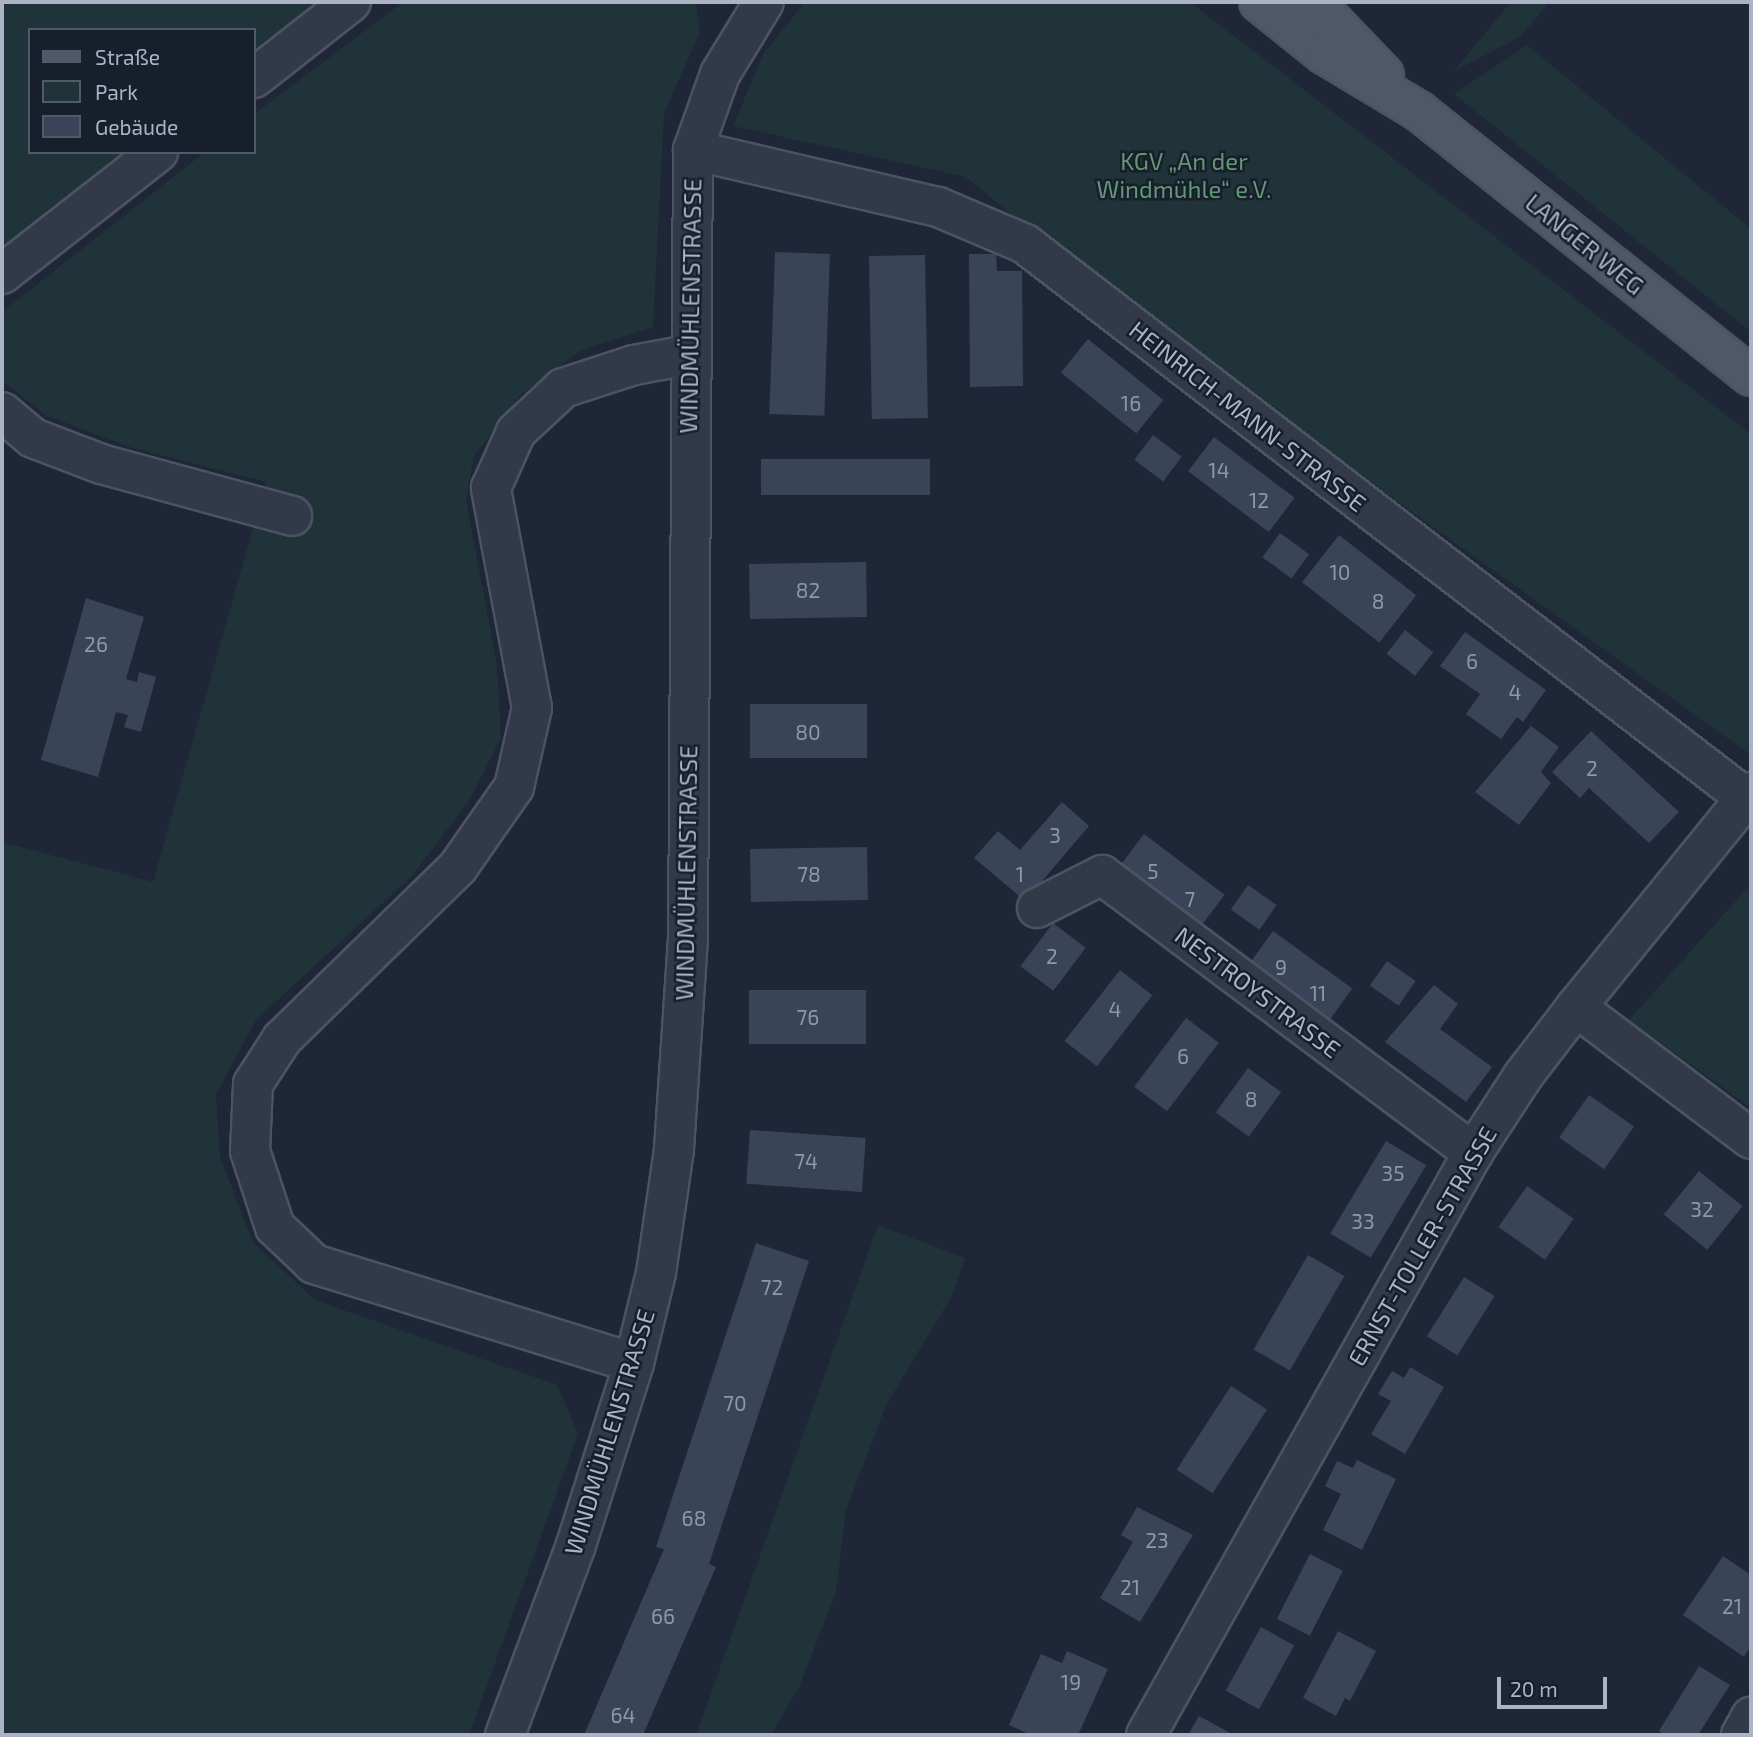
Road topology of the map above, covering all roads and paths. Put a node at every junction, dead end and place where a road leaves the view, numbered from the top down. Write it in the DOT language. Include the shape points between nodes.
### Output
graph roads {
  1 [pos="351,2"];
  2 [pos="764,2"];
  3 [pos="1259,2"];
  4 [pos="1314,2"];
  5 [pos="256,76"];
  6 [pos="1420,112"];
  7 [pos="693,149"];
  8 [pos="155,154"];
  9 [pos="2,274"];
  10 [pos="688,355"];
  11 [pos="1751,376"];
  12 [pos="2,412"];
  13 [pos="292,516"];
  14 [pos="1749,795"];
  15 [pos="1037,908"];
  16 [pos="1576,1007"];
  17 [pos="1751,1139"];
  18 [pos="1473,1153"];
  19 [pos="634,1363"];
  20 [pos="1751,1717"];
  21 [pos="505,1735"];
  22 [pos="1146,1735"];
  23 [pos="1741,1735"];
  1 -- 5 [label="street"];
  2 -- 7 [label="street, WINDMÜHLENSTRASSE" via="720,74"];
  3 -- 6 [label="main road, LANGER WEG" via="1324,54"];
  4 -- 6 [label="main road, LANGER WEG"];
  6 -- 11 [label="main road, LANGER WEG"];
  7 -- 10 [label="street, WINDMÜHLENSTRASSE"];
  7 -- 14 [label="street, HEINRICH-MANN-STRASSE" via="938,207 1025,244"];
  8 -- 9 [label="street"];
  10 -- 19 [label="street, WINDMÜHLENSTRASSE" via="688,939 674,1149 656,1273"];
  10 -- 19 [label="street" via="634,365 564,388 516,432 491,488 532,708 514,787 458,866 282,1039 253,1084 250,1151 275,1227 314,1264"];
  12 -- 13 [label="street" via="33,438 101,464"];
  14 -- 16 [label="street, ERNST-TOLLER-STRASSE"];
  15 -- 18 [label="street, NESTROYSTRASSE" via="1102,875"];
  16 -- 17 [label="street"];
  16 -- 18 [label="street, ERNST-TOLLER-STRASSE" via="1523,1076"];
  18 -- 22 [label="street, ERNST-TOLLER-STRASSE"];
  19 -- 21 [label="street, WINDMÜHLENSTRASSE" via="575,1548"];
  20 -- 23 [label="street"];
}
